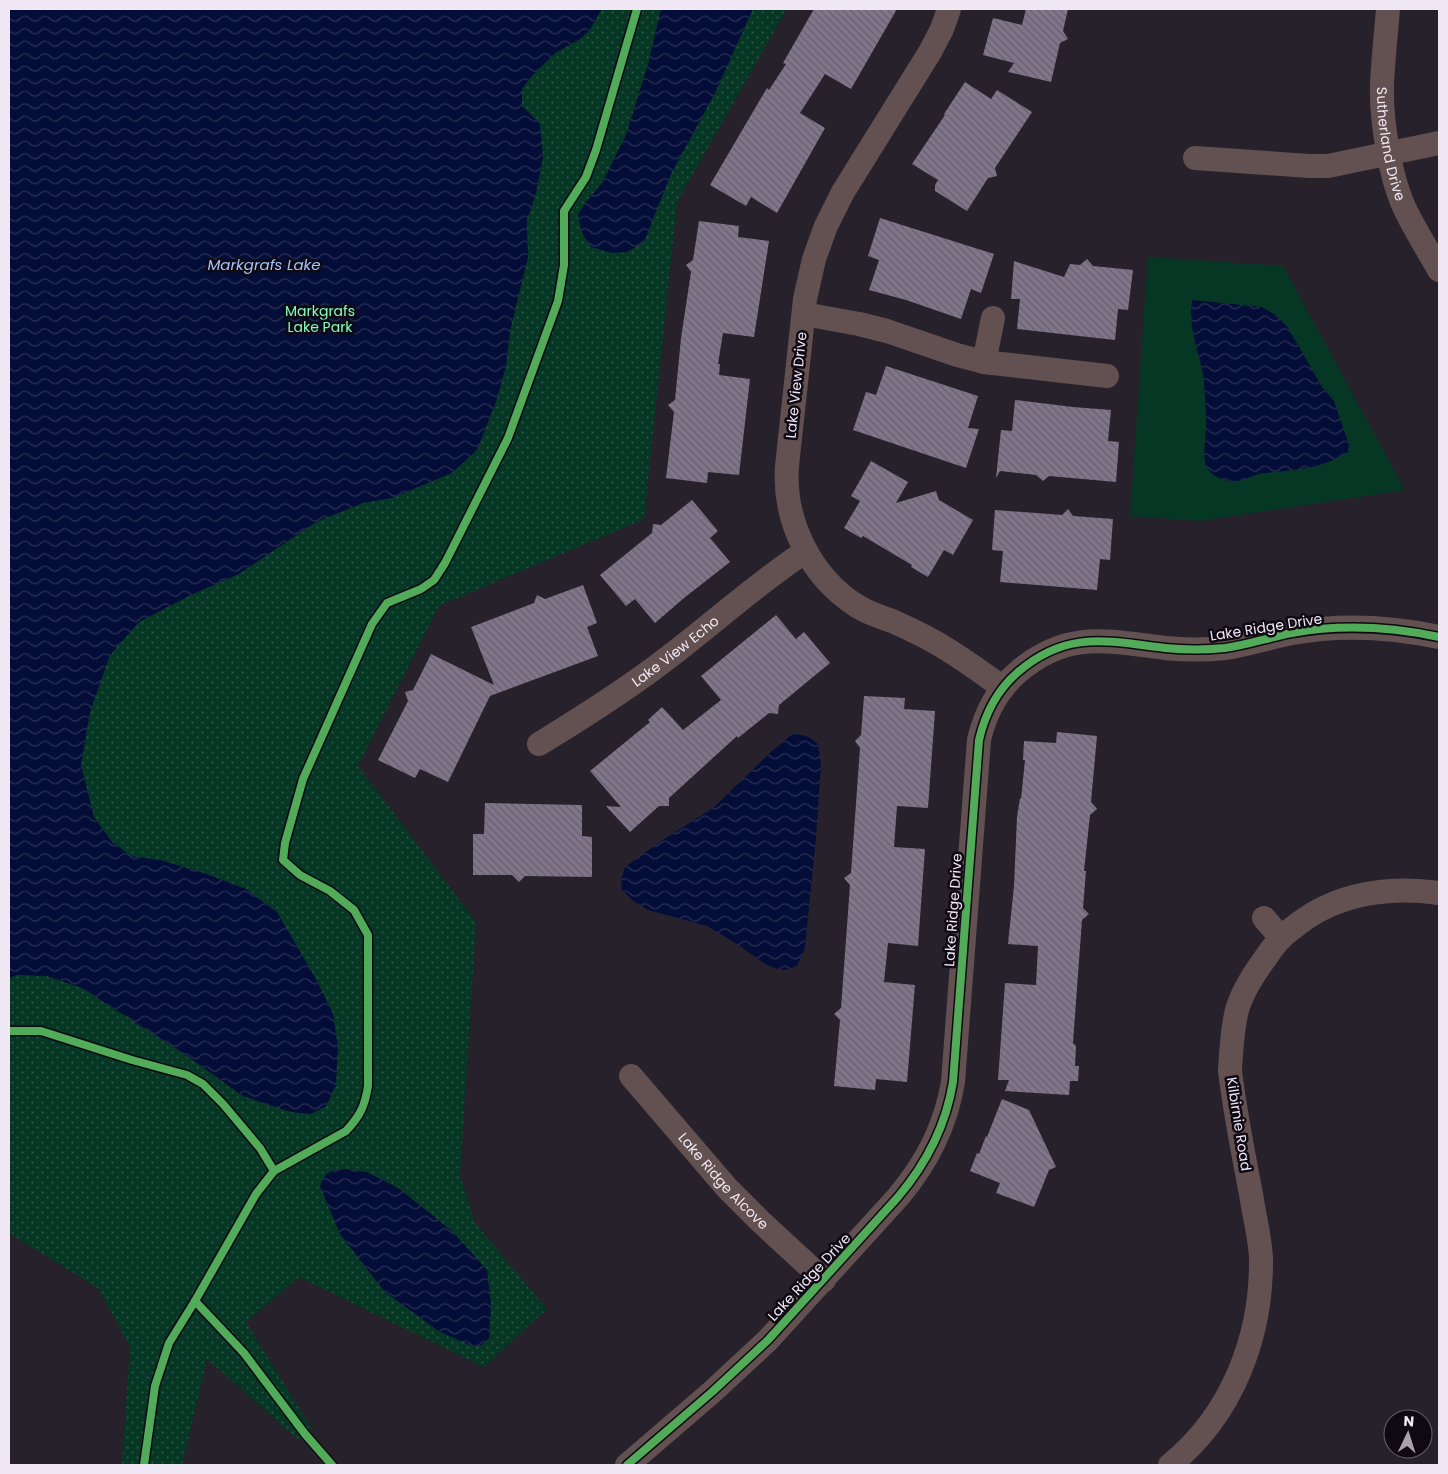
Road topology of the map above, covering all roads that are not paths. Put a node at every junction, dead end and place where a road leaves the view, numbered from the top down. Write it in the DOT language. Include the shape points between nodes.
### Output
graph roads {
  1 [pos="949,9"];
  2 [pos="1388,9"];
  3 [pos="1439,143"];
  4 [pos="1389,153"];
  5 [pos="1195,158"];
  6 [pos="1439,270"];
  7 [pos="804,314"];
  8 [pos="993,318"];
  9 [pos="984,362"];
  10 [pos="1107,376"];
  11 [pos="806,551"];
  12 [pos="1439,637"];
  13 [pos="1003,688"];
  14 [pos="539,744"];
  15 [pos="1439,893"];
  16 [pos="1264,918"];
  17 [pos="1281,938"];
  18 [pos="631,1076"];
  19 [pos="824,1280"];
  20 [pos="627,1465"];
  21 [pos="1170,1465"];
  1 -- 7 [label="street, Lake View Drive" via="930,52 836,204 812,266"];
  2 -- 4 [label="street, Sutherland Drive" via="1382,86"];
  3 -- 4 [label="street"];
  4 -- 5 [label="street" via="1328,166"];
  4 -- 6 [label="street, Sutherland Drive" via="1405,209"];
  7 -- 9 [label="street" via="887,331"];
  7 -- 11 [label="street, Lake View Drive" via="786,476 791,514"];
  8 -- 9 [label="street"];
  9 -- 10 [label="street"];
  11 -- 13 [label="street, Lake View Drive" via="830,584 857,606 934,642"];
  11 -- 14 [label="street, Lake View Echo" via="756,586 650,672"];
  12 -- 13 [label="street, Lake Ridge Drive" via="1397,630 1320,629 1254,643 1195,650 1121,641 1084,641 1040,656"];
  13 -- 19 [label="street, Lake Ridge Drive" via="987,715 979,740 954,1069 945,1115 933,1145 913,1179"];
  15 -- 17 [label="street, Kilbirnie Road" via="1391,889 1364,894 1308,916"];
  16 -- 17 [label="street"];
  17 -- 21 [label="street, Kilbirnie Road" via="1253,976 1237,1010 1231,1041 1234,1103 1261,1256 1254,1331 1241,1372 1223,1405 1206,1430"];
  18 -- 19 [label="street, Lake Ridge Alcove" via="727,1188"];
  19 -- 20 [label="street, Lake Ridge Drive" via="768,1340"];
}
